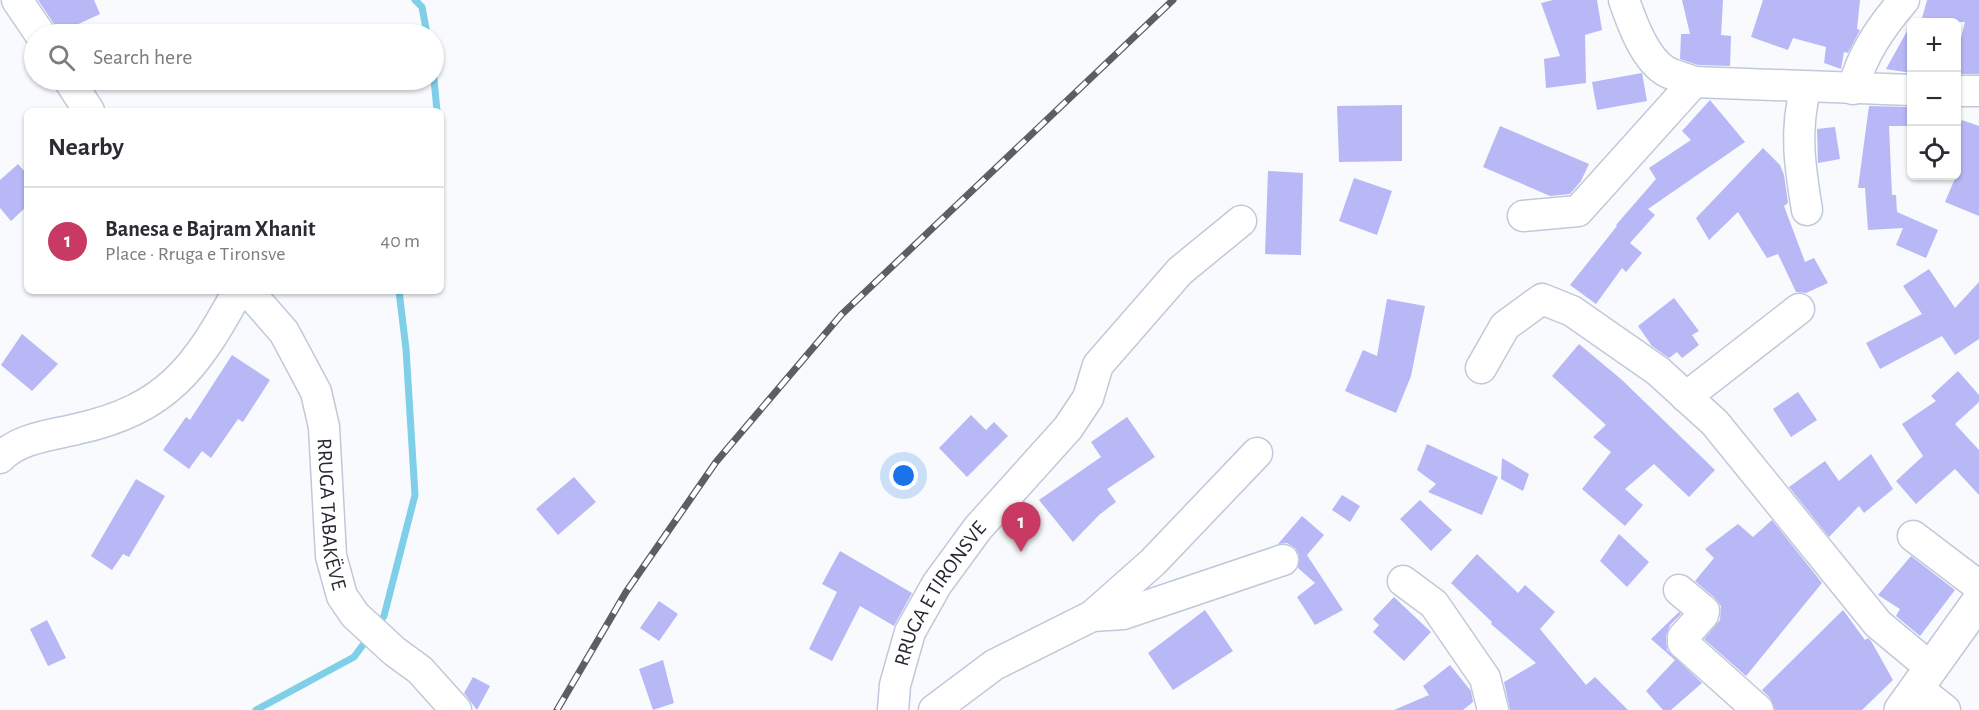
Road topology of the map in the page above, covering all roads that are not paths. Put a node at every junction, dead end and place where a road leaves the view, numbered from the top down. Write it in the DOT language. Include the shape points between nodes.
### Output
graph roads {
  1 [pos="17,0"];
  2 [pos="1624,0"];
  3 [pos="1904,0"];
  4 [pos="33,24"];
  5 [pos="1694,82"];
  6 [pos="1806,87"];
  7 [pos="1853,89"];
  8 [pos="75,90"];
  9 [pos="1907,90"];
  10 [pos="1961,91"];
  11 [pos="1979,91"];
  12 [pos="87,108"];
  13 [pos="1807,210"];
  14 [pos="1523,216"];
  15 [pos="1241,221"];
  16 [pos="236,294"];
  17 [pos="251,294"];
  18 [pos="1799,309"];
  19 [pos="1481,368"];
  20 [pos="1686,397"];
  21 [pos="1257,453"];
  22 [pos="0,458"];
  23 [pos="1913,536"];
  24 [pos="1283,560"];
  25 [pos="1403,580"];
  26 [pos="1979,586"];
  27 [pos="1679,590"];
  28 [pos="1979,601"];
  29 [pos="1092,616"];
  30 [pos="1916,689"];
  31 [pos="456,710"];
  32 [pos="893,710"];
  33 [pos="934,710"];
  34 [pos="1493,710"];
  35 [pos="1758,710"];
  36 [pos="1945,710"];
  1 -- 4 [label="street"];
  2 -- 5 [label="street" via="1641,40 1657,64"];
  3 -- 7 [label="street" via="1880,29 1858,69"];
  5 -- 6 [label="street"];
  5 -- 14 [label="street" via="1578,211"];
  6 -- 7 [label="street"];
  6 -- 13 [label="street" via="1797,151"];
  7 -- 9 [label="street"];
  8 -- 12 [label="street"];
  10 -- 11 [label="street"];
  15 -- 32 [label="street, RRUGA E TIRONSVE" via="1180,271 1098,365 1088,398 1068,429 978,528 937,584 910,632 895,685"];
  16 -- 22 [label="street" via="204,351 165,392 118,418 42,436"];
  17 -- 31 [label="street, RRUGA TABAKËVE" via="284,332 316,392 324,427 330,548 342,596 362,621 420,670"];
  18 -- 20 [label="street"];
  19 -- 20 [label="street" via="1505,326 1542,299 1572,311 1658,371"];
  20 -- 30 [label="street" via="1715,423 1878,624"];
  21 -- 29 [label="street" via="1153,562"];
  23 -- 26 [label="street"];
  24 -- 29 [label="street" via="1123,614"];
  25 -- 34 [label="street" via="1434,604 1485,678"];
  27 -- 35 [label="street" via="1704,611 1683,637 1683,643"];
  28 -- 30 [label="main road"];
  29 -- 33 [label="street" via="994,665"];
  30 -- 36 [label="street"];
}
